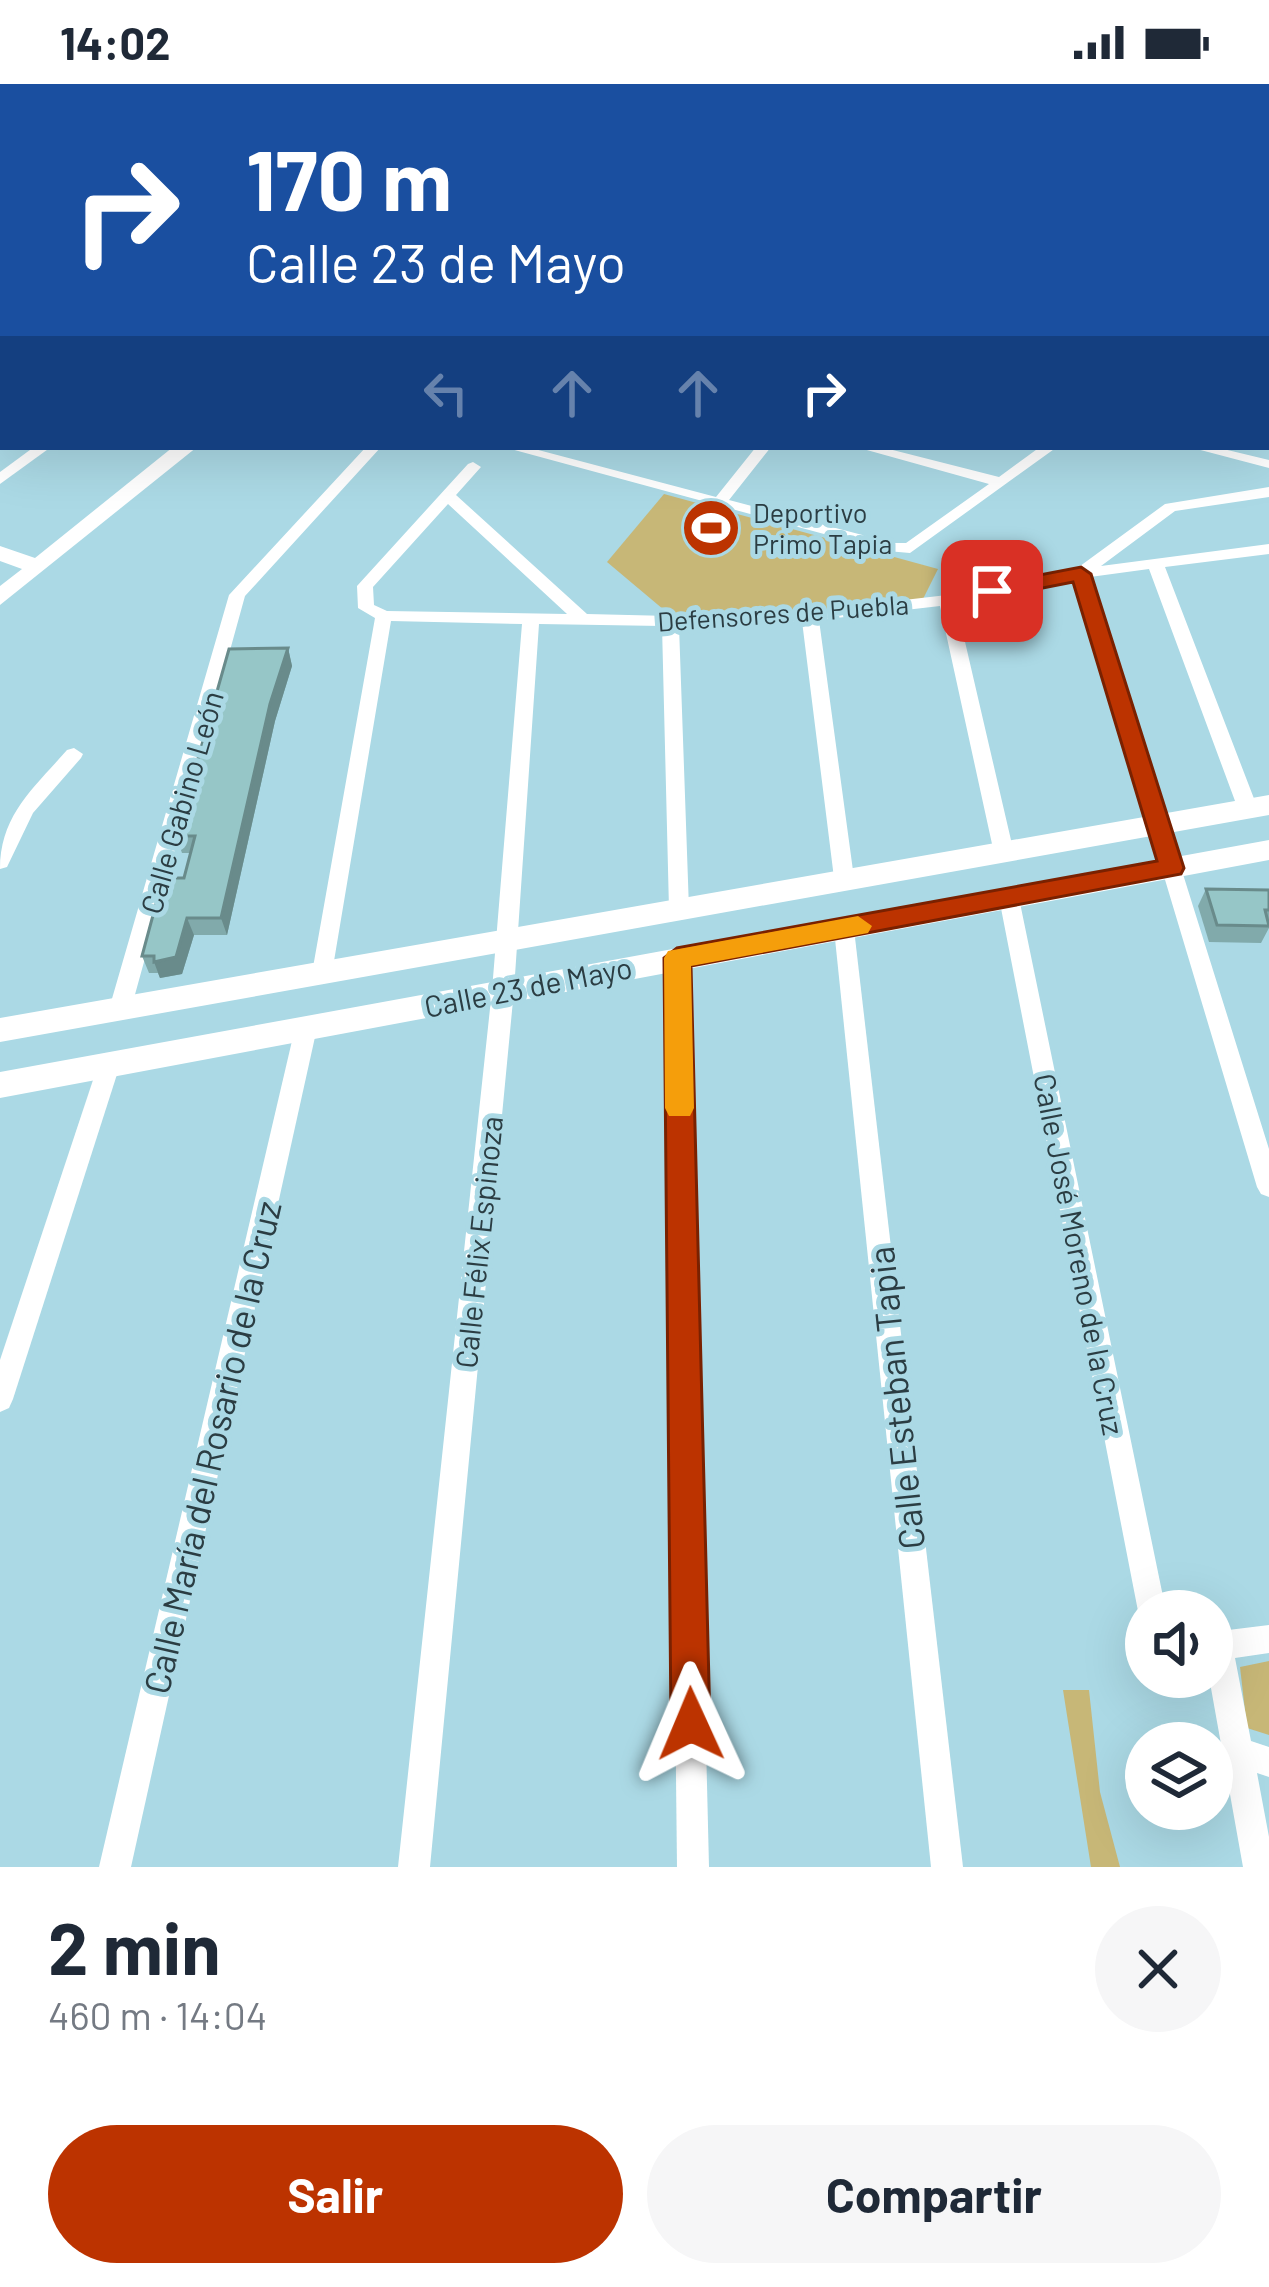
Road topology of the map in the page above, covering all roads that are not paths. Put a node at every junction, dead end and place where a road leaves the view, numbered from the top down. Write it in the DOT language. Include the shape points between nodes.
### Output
graph roads {
  1 [pos="40,450"];
  2 [pos="182,450"];
  3 [pos="371,450"];
  4 [pos="522,450"];
  5 [pos="762,450"];
  6 [pos="875,450"];
  7 [pos="1046,450"];
  8 [pos="1209,450"];
  9 [pos="1269,464"];
  10 [pos="472,467"];
  11 [pos="0,479"];
  12 [pos="1000,482"];
  13 [pos="1269,492"];
  14 [pos="449,498"];
  15 [pos="720,501"];
  16 [pos="1269,549"];
  17 [pos="0,553"];
  18 [pos="1156,566"];
  19 [pos="38,567"];
  20 [pos="1081,574"];
  21 [pos="0,598"];
  22 [pos="947,600"];
  23 [pos="375,612"];
  24 [pos="810,616"];
  25 [pos="531,617"];
  26 [pos="580,617"];
  27 [pos="670,621"];
  28 [pos="74,754"];
  29 [pos="1258,807"];
  30 [pos="1160,824"];
  31 [pos="1269,850"];
  32 [pos="1004,853"];
  33 [pos="0,862"];
  34 [pos="1172,868"];
  35 [pos="844,878"];
  36 [pos="1009,898"];
  37 [pos="679,909"];
  38 [pos="844,929"];
  39 [pos="505,939"];
  40 [pos="677,958"];
  41 [pos="322,973"];
  42 [pos="503,990"];
  43 [pos="121,1009"];
  44 [pos="307,1028"];
  45 [pos="0,1030"];
  46 [pos="109,1065"];
  47 [pos="0,1085"];
  48 [pos="1269,1187"];
  49 [pos="0,1399"];
  50 [pos="1148,1590"];
  51 [pos="1269,1639"];
  52 [pos="1233,1644"];
  53 [pos="1233,1696"];
  54 [pos="1255,1758"];
  55 [pos="115,1867"];
  56 [pos="414,1867"];
  57 [pos="693,1867"];
  58 [pos="946,1867"];
  59 [pos="1259,1867"];
  1 -- 11 [label="street"];
  2 -- 19 [label="street"];
  3 -- 43 [label="street, Calle Gabino León" via="237,595"];
  4 -- 15 [label="street"];
  5 -- 15 [label="street"];
  6 -- 12 [label="street"];
  7 -- 12 [label="street"];
  8 -- 9 [label="street"];
  10 -- 14 [label="street"];
  12 -- 15 [label="street" via="910,548"];
  13 -- 20 [label="street" via="1170,507"];
  14 -- 23 [label="street" via="365,586"];
  14 -- 26 [label="street"];
  16 -- 18 [label="street, Defensores de Puebla"];
  17 -- 19 [label="street"];
  18 -- 20 [label="street, Defensores de Puebla"];
  18 -- 29 [label="street"];
  19 -- 21 [label="street"];
  20 -- 22 [label="street, Defensores de Puebla"];
  20 -- 30 [label="street"];
  22 -- 24 [label="street, Defensores de Puebla"];
  22 -- 32 [label="street"];
  23 -- 25 [label="street, Defensores de Puebla"];
  23 -- 41 [label="street"];
  24 -- 27 [label="street, Defensores de Puebla"];
  24 -- 35 [label="street"];
  25 -- 26 [label="street, Defensores de Puebla"];
  25 -- 39 [label="street, Calle Félix Espinoza"];
  26 -- 27 [label="street, Defensores de Puebla"];
  27 -- 37 [label="street"];
  28 -- 33 [label="street" via="26,810"];
  29 -- 30 [label="street, Calle 23 de Mayo"];
  30 -- 32 [label="street, Calle 23 de Mayo"];
  30 -- 34 [label="street"];
  31 -- 34 [label="street, Calle 23 de Mayo"];
  32 -- 35 [label="street, Calle 23 de Mayo"];
  34 -- 36 [label="street, Calle 23 de Mayo"];
  34 -- 48 [label="street"];
  35 -- 37 [label="street, Calle 23 de Mayo"];
  36 -- 38 [label="street, Calle 23 de Mayo"];
  36 -- 50 [label="street, Calle José Moreno de la Cruz"];
  37 -- 39 [label="street, Calle 23 de Mayo"];
  38 -- 40 [label="street, Calle 23 de Mayo"];
  38 -- 58 [label="street, Calle Esteban Tapia"];
  39 -- 41 [label="street, Calle 23 de Mayo"];
  39 -- 42 [label="street, Calle Félix Espinoza"];
  40 -- 42 [label="street, Calle 23 de Mayo"];
  40 -- 57 [label="street"];
  41 -- 43 [label="street, Calle 23 de Mayo"];
  42 -- 44 [label="street, Calle 23 de Mayo"];
  42 -- 56 [label="street, Calle Félix Espinoza"];
  43 -- 45 [label="street, Calle 23 de Mayo"];
  44 -- 46 [label="street, Calle 23 de Mayo"];
  44 -- 55 [label="street, Calle María del Rosario de la Cruz"];
  46 -- 47 [label="street, Calle 23 de Mayo"];
  46 -- 49 [label="street"];
  51 -- 52 [label="street"];
  53 -- 54 [label="street"];
  54 -- 59 [label="street"];
}
